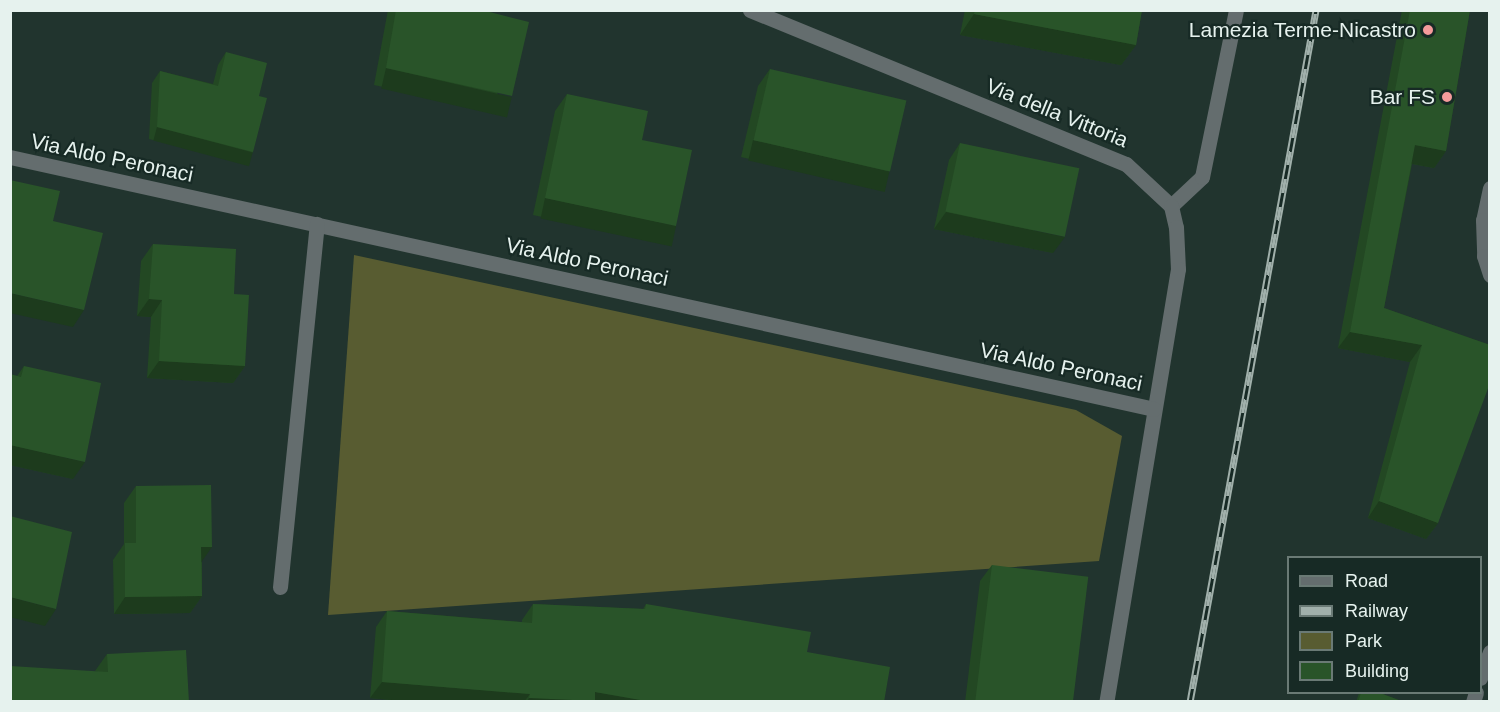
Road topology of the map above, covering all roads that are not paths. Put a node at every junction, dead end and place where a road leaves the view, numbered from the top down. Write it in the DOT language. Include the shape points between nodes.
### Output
graph roads {
  1 [pos="750,10"];
  2 [pos="1236,10"];
  3 [pos="10,157"];
  4 [pos="1490,188"];
  5 [pos="1171,206"];
  6 [pos="317,224"];
  7 [pos="1490,274"];
  8 [pos="1154,409"];
  9 [pos="280,587"];
  10 [pos="1490,652"];
  11 [pos="1482,673"];
  12 [pos="1106,702"];
  1 -- 5 [label="street, Via della Vittoria" via="1126,164"];
  2 -- 5 [label="street" via="1202,177"];
  3 -- 6 [label="street, Via Aldo Peronaci"];
  4 -- 7 [label="street" via="1483,220 1484,256"];
  5 -- 8 [label="street" via="1178,269"];
  6 -- 8 [label="street, Via Aldo Peronaci"];
  6 -- 9 [label="street"];
  8 -- 12 [label="street"];
  10 -- 11 [label="street"];
}
